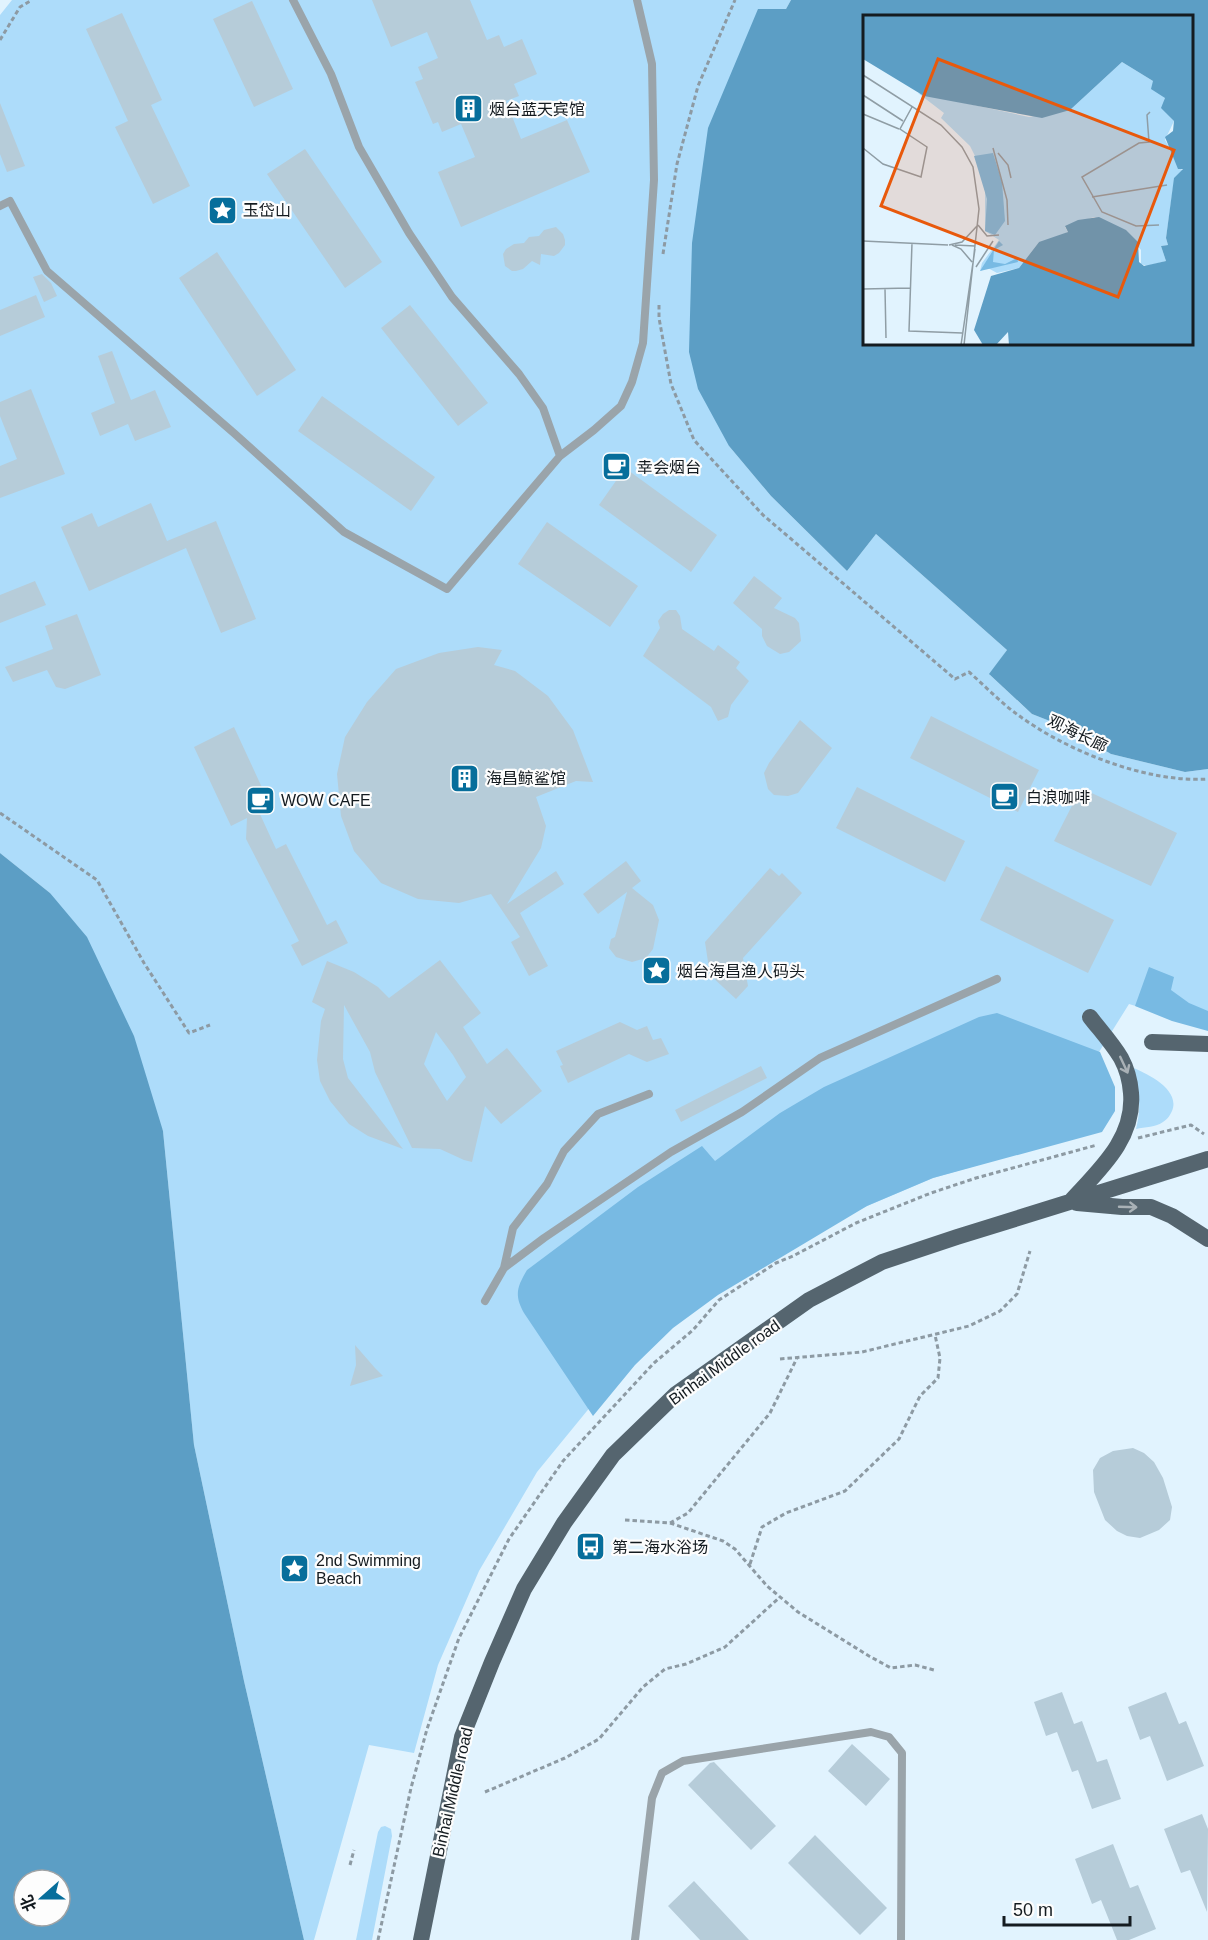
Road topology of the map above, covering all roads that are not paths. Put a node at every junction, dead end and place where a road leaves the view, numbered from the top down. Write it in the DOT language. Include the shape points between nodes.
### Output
graph roads {
  1 [pos="293,0"];
  2 [pos="637,0"];
  3 [pos="0,206"];
  4 [pos="560,456"];
  5 [pos="997,979"];
  6 [pos="1090,1017"];
  7 [pos="1152,1042"];
  8 [pos="1208,1044"];
  9 [pos="649,1094"];
  10 [pos="1208,1159"];
  11 [pos="1070,1202"];
  12 [pos="1208,1239"];
  13 [pos="504,1268"];
  14 [pos="485,1301"];
  15 [pos="421,1940"];
  16 [pos="635,1940"];
  17 [pos="901,1940"];
  1 -- 4 [label="lane" via="331,74 359,147 408,233 452,297 543,408"];
  2 -- 4 [label="lane" via="652,64 654,180 643,343 621,406"];
  3 -- 4 [label="lane" via="10,201 47,271 344,532 447,588"];
  5 -- 13 [label="lane" via="820,1058 742,1112 671,1152"];
  6 -- 11 [label="main road, one-way" via="1120,1056 1130,1079 1132,1106 1130,1123 1121,1142"];
  7 -- 8 [label="main road"];
  9 -- 13 [label="lane" via="598,1114 564,1150 547,1184 513,1228"];
  10 -- 11 [label="main road, Binhai Middle road"];
  11 -- 12 [label="main road, one-way" via="1151,1207"];
  11 -- 15 [label="main road, Binhai Middle road" via="882,1262 809,1300 676,1394 614,1455 564,1523 524,1589 470,1716 462,1737"];
  13 -- 14 [label="lane"];
  16 -- 17 [label="lane" via="652,1798 662,1773 683,1761 871,1732 889,1737 902,1753"];
}
